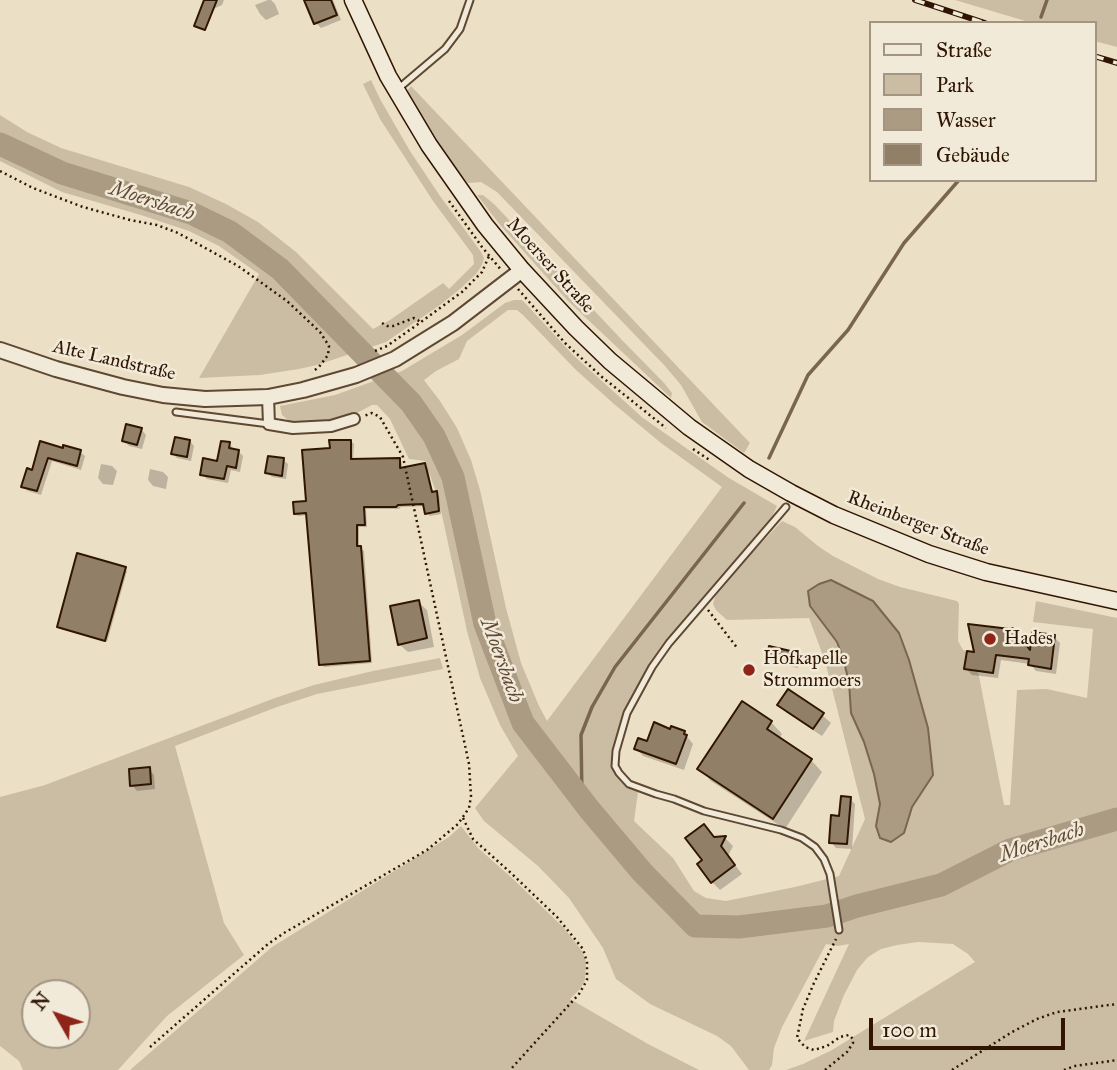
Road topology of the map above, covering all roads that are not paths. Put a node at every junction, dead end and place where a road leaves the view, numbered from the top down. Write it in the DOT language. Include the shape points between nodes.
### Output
graph roads {
  1 [pos="353,0"];
  2 [pos="470,0"];
  3 [pos="397,90"];
  4 [pos="522,270"];
  5 [pos="0,350"];
  6 [pos="268,397"];
  7 [pos="176,412"];
  8 [pos="354,419"];
  9 [pos="269,424"];
  10 [pos="788,500"];
  11 [pos="1117,601"];
  12 [pos="839,930"];
  1 -- 3 [label="main road, Moerser Straße"];
  2 -- 3 [label="lane" via="460,29 446,49"];
  3 -- 4 [label="main road, Moerser Straße" via="452,179"];
  4 -- 6 [label="street, Alte Landstraße" via="453,323 395,359 356,375"];
  4 -- 10 [label="main road, Moerser Straße" via="610,361"];
  5 -- 6 [label="street, Alte Landstraße" via="55,369 163,395"];
  6 -- 9 [label="street"];
  7 -- 9 [label="lane"];
  8 -- 9 [label="street" via="331,426"];
  10 -- 11 [label="main road, Rheinberger Straße" via="986,572"];
  10 -- 12 [label="lane" via="652,667 627,713 615,766 629,784 704,811 781,830 815,847 832,883"];
}
